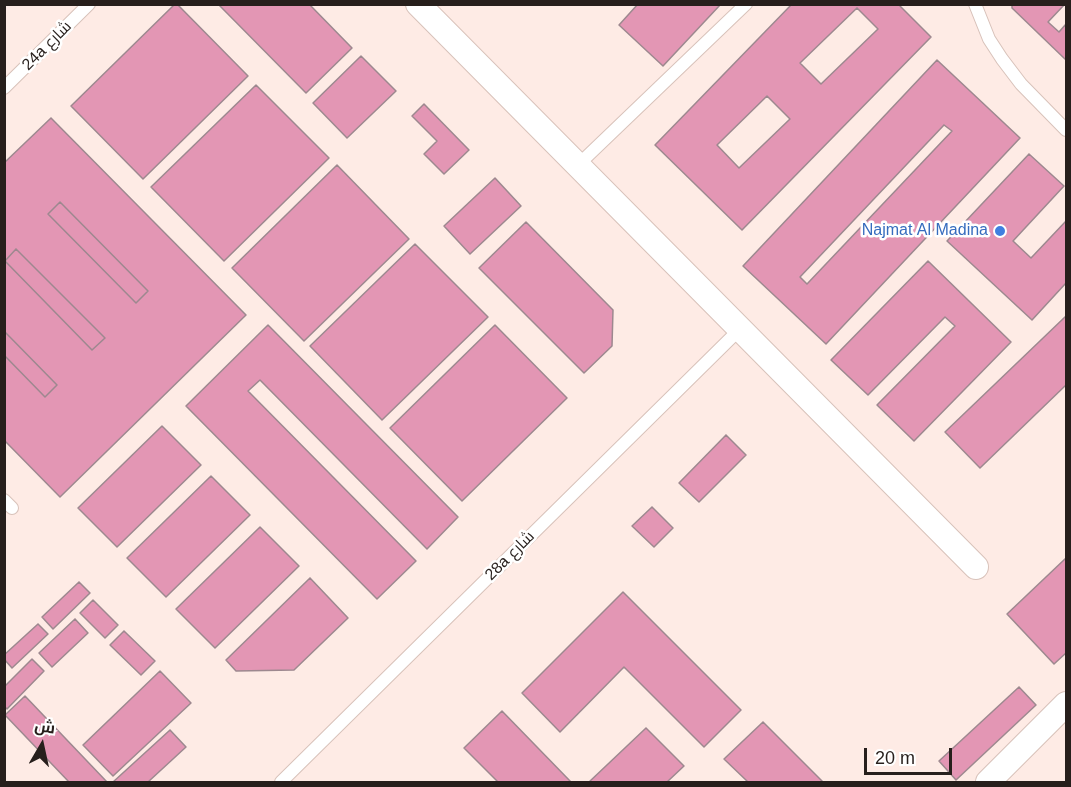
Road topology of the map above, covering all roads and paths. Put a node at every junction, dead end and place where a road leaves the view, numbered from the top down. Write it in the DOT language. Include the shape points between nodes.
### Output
graph roads {
  1 [pos="89,4"];
  2 [pos="418,4"];
  3 [pos="746,4"];
  4 [pos="975,4"];
  5 [pos="4,88"];
  6 [pos="1066,130"];
  7 [pos="577,166"];
  8 [pos="740,329"];
  9 [pos="976,567"];
  10 [pos="1066,704"];
  11 [pos="281,783"];
  12 [pos="988,783"];
  1 -- 5 [label="lane, 24a شارع"];
  2 -- 7 [label="street"];
  3 -- 7 [label="lane"];
  4 -- 6 [label="lane" via="1002,59"];
  7 -- 8 [label="street"];
  8 -- 9 [label="street"];
  8 -- 11 [label="lane, 28a شارع"];
  10 -- 12 [label="street"];
}
